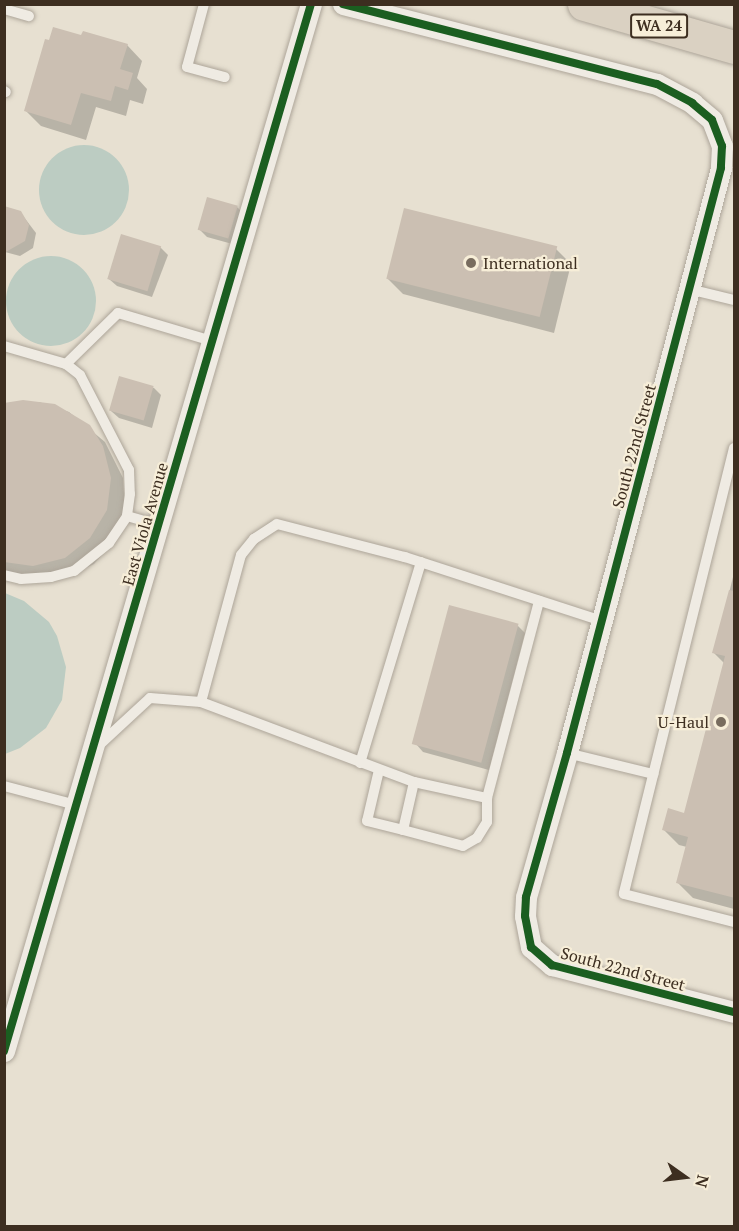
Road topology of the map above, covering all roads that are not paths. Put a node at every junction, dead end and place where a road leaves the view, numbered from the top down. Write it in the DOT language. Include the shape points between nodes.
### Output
graph roads {
  1 [pos="204,4"];
  2 [pos="310,4"];
  3 [pos="343,4"];
  4 [pos="584,4"];
  5 [pos="4,9"];
  6 [pos="29,16"];
  7 [pos="735,47"];
  8 [pos="225,77"];
  9 [pos="728,144"];
  10 [pos="689,289"];
  11 [pos="735,300"];
  12 [pos="212,341"];
  13 [pos="4,346"];
  14 [pos="66,364"];
  15 [pos="735,448"];
  16 [pos="127,516"];
  17 [pos="158,525"];
  18 [pos="421,562"];
  19 [pos="4,575"];
  20 [pos="539,601"];
  21 [pos="602,621"];
  22 [pos="201,702"];
  23 [pos="94,750"];
  24 [pos="567,753"];
  25 [pos="360,763"];
  26 [pos="379,770"];
  27 [pos="653,774"];
  28 [pos="414,782"];
  29 [pos="4,786"];
  30 [pos="487,798"];
  31 [pos="76,805"];
  32 [pos="403,830"];
  33 [pos="735,922"];
  34 [pos="735,1012"];
  35 [pos="4,1051"];
  1 -- 8 [label="lane" via="187,67"];
  2 -- 12 [label="street, East Viola Avenue"];
  3 -- 9 [label="street, South 22nd Street" via="657,84 692,102 712,120"];
  4 -- 7 [label="highway, WA 24"];
  5 -- 6 [label="lane"];
  9 -- 10 [label="street, South 22nd Street"];
  10 -- 11 [label="lane"];
  10 -- 21 [label="street, South 22nd Street"];
  12 -- 14 [label="lane" via="118,313"];
  12 -- 17 [label="street, East Viola Avenue"];
  13 -- 14 [label="lane"];
  14 -- 16 [label="lane" via="80,375 129,470"];
  15 -- 27 [label="lane"];
  16 -- 17 [label="lane"];
  16 -- 19 [label="lane" via="109,543 74,571 21,579"];
  17 -- 23 [label="street, East Viola Avenue"];
  18 -- 20 [label="lane"];
  18 -- 22 [label="lane" via="277,524 254,539 241,555"];
  18 -- 25 [label="lane"];
  20 -- 21 [label="lane"];
  20 -- 30 [label="lane"];
  21 -- 24 [label="street, South 22nd Street"];
  22 -- 23 [label="lane" via="150,698"];
  22 -- 25 [label="lane"];
  23 -- 31 [label="street, East Viola Avenue"];
  24 -- 27 [label="lane"];
  24 -- 34 [label="street, South 22nd Street" via="526,897 531,947 552,965"];
  25 -- 26 [label="lane"];
  26 -- 28 [label="lane"];
  26 -- 32 [label="lane" via="367,821"];
  27 -- 33 [label="lane" via="624,894"];
  28 -- 30 [label="lane"];
  28 -- 32 [label="lane"];
  29 -- 31 [label="lane"];
  30 -- 32 [label="lane" via="487,822 477,838 463,846"];
  31 -- 35 [label="street, East Viola Avenue"];
}
